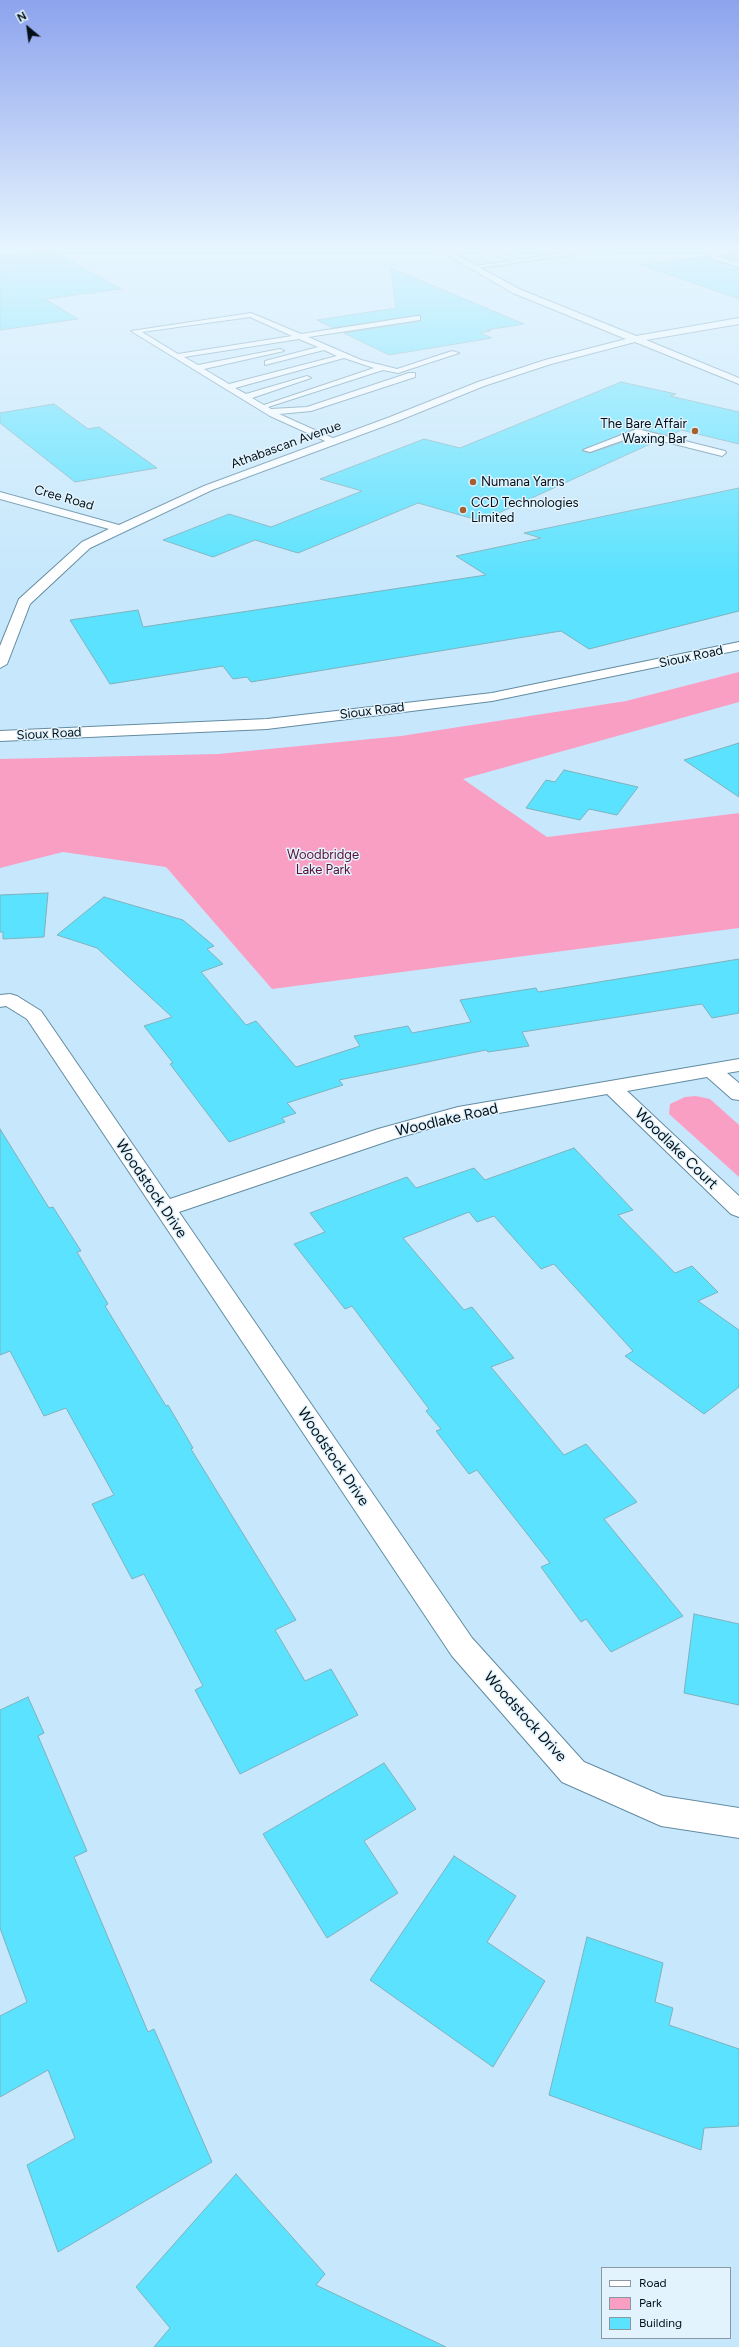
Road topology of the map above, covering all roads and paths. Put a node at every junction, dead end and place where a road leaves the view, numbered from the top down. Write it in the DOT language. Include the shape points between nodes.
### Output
graph roads {
  1 [pos="181,359"];
  2 [pos="242,359"];
  3 [pos="283,359"];
  4 [pos="335,359"];
  5 [pos="350,359"];
  6 [pos="437,359"];
  7 [pos="561,359"];
  8 [pos="684,359"];
  9 [pos="358,362"];
  10 [pos="257,365"];
  11 [pos="343,367"];
  12 [pos="197,368"];
  13 [pos="382,368"];
  14 [pos="396,371"];
  15 [pos="226,373"];
  16 [pos="313,376"];
  17 [pos="211,377"];
  18 [pos="739,381"];
  19 [pos="228,387"];
  20 [pos="245,397"];
  21 [pos="261,407"];
  22 [pos="270,412"];
  23 [pos="334,442"];
  24 [pos="588,450"];
  25 [pos="722,453"];
  26 [pos="0,495"];
  27 [pos="121,529"];
  28 [pos="739,646"];
  29 [pos="0,664"];
  30 [pos="0,736"];
  31 [pos="0,1001"];
  32 [pos="739,1065"];
  33 [pos="710,1069"];
  34 [pos="612,1088"];
  35 [pos="739,1094"];
  36 [pos="164,1209"];
  37 [pos="739,1209"];
  38 [pos="739,1823"];
  1 -- 12 [label="lane"];
  2 -- 12 [label="lane"];
  3 -- 10 [label="lane"];
  4 -- 19 [label="lane"];
  5 -- 9 [label="lane"];
  6 -- 14 [label="lane"];
  7 -- 23 [label="street, Athabascan Avenue" via="481,384"];
  8 -- 18 [label="street"];
  9 -- 11 [label="lane"];
  9 -- 13 [label="lane"];
  12 -- 17 [label="lane"];
  13 -- 14 [label="lane"];
  13 -- 21 [label="lane"];
  14 -- 22 [label="lane" via="412,375 308,409"];
  15 -- 17 [label="lane"];
  16 -- 20 [label="lane"];
  17 -- 19 [label="lane"];
  19 -- 20 [label="lane"];
  20 -- 21 [label="lane"];
  21 -- 22 [label="lane"];
  22 -- 23 [label="lane"];
  23 -- 27 [label="street, Athabascan Avenue" via="208,488"];
  24 -- 25 [label="lane" via="637,432"];
  26 -- 27 [label="street, Cree Road"];
  27 -- 29 [label="street, Athabascan Avenue" via="86,545 24,602"];
  28 -- 30 [label="street, Sioux Road" via="492,697 267,724"];
  31 -- 36 [label="street, Woodstock Drive" via="10,1000 34,1015"];
  32 -- 33 [label="street, Woodlake Road"];
  33 -- 34 [label="street, Woodlake Road"];
  33 -- 35 [label="street"];
  34 -- 36 [label="street, Woodlake Road" via="458,1114 386,1134"];
  34 -- 37 [label="street, Woodlake Court"];
  36 -- 38 [label="street, Woodstock Drive" via="462,1647 573,1772 661,1811"];
}
